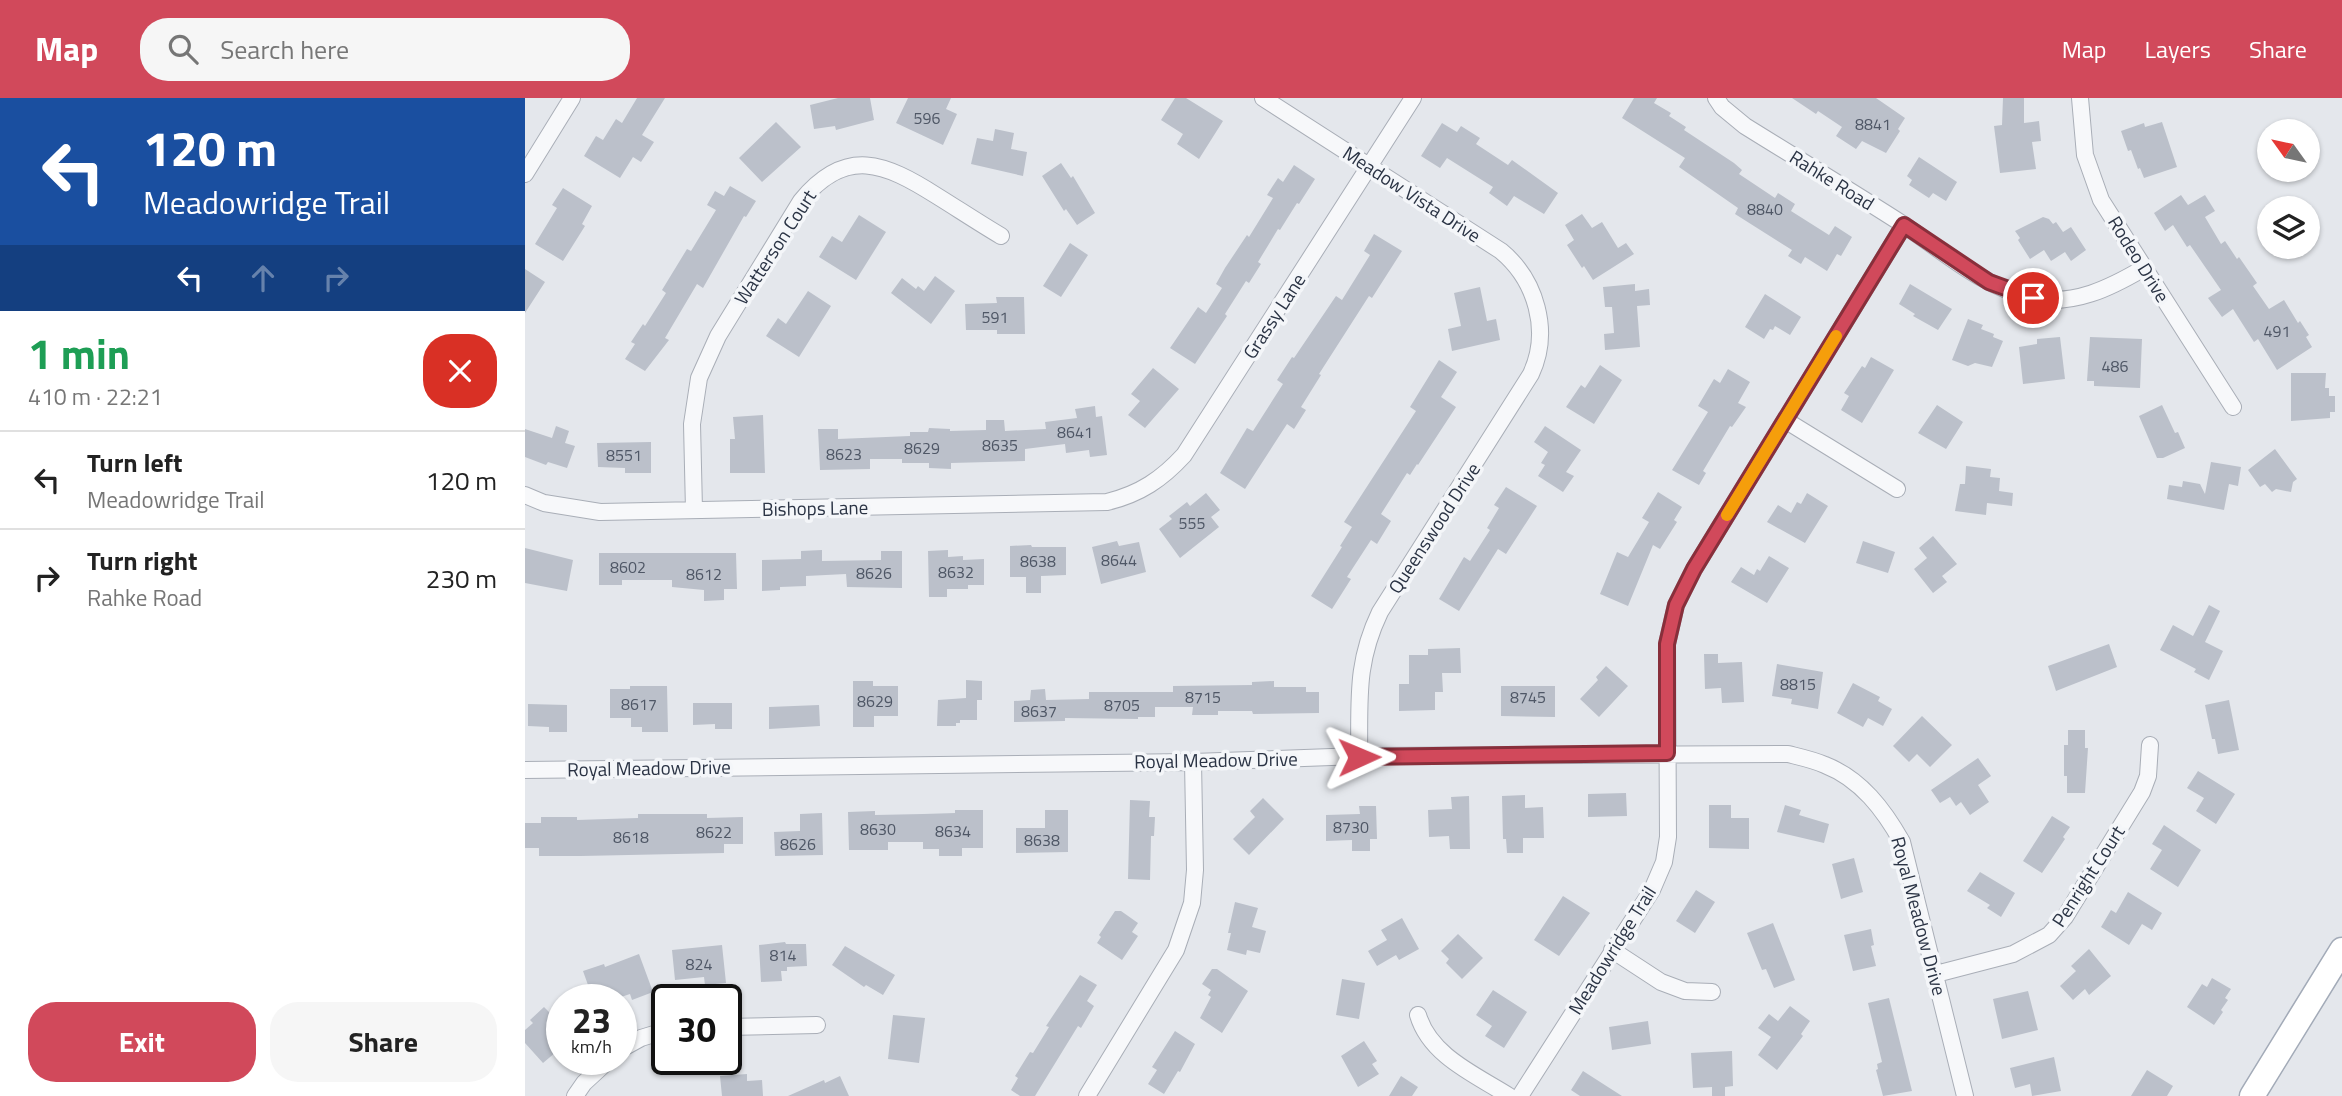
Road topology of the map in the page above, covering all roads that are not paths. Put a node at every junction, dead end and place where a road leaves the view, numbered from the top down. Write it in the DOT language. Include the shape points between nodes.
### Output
graph roads {
  1 [pos="572,98"];
  2 [pos="1263,98"];
  3 [pos="1413,98"];
  4 [pos="1716,98"];
  5 [pos="2080,98"];
  6 [pos="1369,166"];
  7 [pos="525,174"];
  8 [pos="1904,225"];
  9 [pos="1001,236"];
  10 [pos="2144,268"];
  11 [pos="1538,311"];
  12 [pos="2233,407"];
  13 [pos="1785,420"];
  14 [pos="1897,489"];
  15 [pos="525,495"];
  16 [pos="1107,502"];
  17 [pos="694,510"];
  18 [pos="2150,745"];
  19 [pos="1667,753"];
  20 [pos="1359,757"];
  21 [pos="1193,762"];
  22 [pos="525,770"];
  23 [pos="1612,950"];
  24 [pos="2342,950"];
  25 [pos="1935,974"];
  26 [pos="1711,992"];
  27 [pos="1418,1015"];
  28 [pos="817,1025"];
  29 [pos="742,1027"];
  30 [pos="593,1075"];
  31 [pos="575,1096"];
  32 [pos="1087,1096"];
  33 [pos="1509,1096"];
  34 [pos="1520,1096"];
  35 [pos="1965,1096"];
  36 [pos="2252,1096"];
  1 -- 7 [label="street"];
  2 -- 6 [label="street, Meadow Vista Drive"];
  3 -- 6 [label="street, Grassy Lane"];
  4 -- 8 [label="street, Rahke Road" via="1745,125"];
  5 -- 10 [label="street, Rodeo Drive" via="2085,155 2101,200"];
  6 -- 11 [label="street, Meadow Vista Drive" via="1507,256 1527,281"];
  6 -- 16 [label="street, Grassy Lane" via="1184,454 1149,487"];
  8 -- 10 [label="street, Rahke Road" via="1989,282 2033,298 2089,295"];
  8 -- 13 [label="street, Meadowridge Trail"];
  9 -- 17 [label="street, Watterson Court" via="903,174 871,164 847,167 817,182 718,336 699,378 692,424"];
  10 -- 12 [label="street, Rodeo Drive"];
  11 -- 20 [label="street, Queenswood Drive" via="1540,343 1531,374 1369,635 1360,676"];
  13 -- 14 [label="street"];
  13 -- 19 [label="street, Meadowridge Trail" via="1676,605 1667,644"];
  15 -- 17 [label="street, Bishops Lane" via="544,503 600,512"];
  16 -- 17 [label="street, Bishops Lane"];
  18 -- 25 [label="street, Penright Court" via="2142,792 2065,917 2049,935 2013,954"];
  19 -- 20 [label="street, Royal Meadow Drive"];
  19 -- 23 [label="street, Meadowridge Trail" via="1664,862 1652,890"];
  19 -- 25 [label="street, Royal Meadow Drive" via="1788,754 1827,765 1859,785 1887,814 1902,842"];
  20 -- 21 [label="street, Royal Meadow Drive"];
  21 -- 22 [label="street, Royal Meadow Drive"];
  21 -- 32 [label="street" via="1192,903 1176,950"];
  23 -- 26 [label="street" via="1661,982 1685,991"];
  23 -- 34 [label="street, Meadowridge Trail"];
  24 -- 36 [label="main road"];
  25 -- 35 [label="street, Royal Meadow Drive"];
  27 -- 33 [label="street" via="1427,1036 1443,1054"];
  28 -- 29 [label="street"];
  30 -- 31 [label="street"];
}
